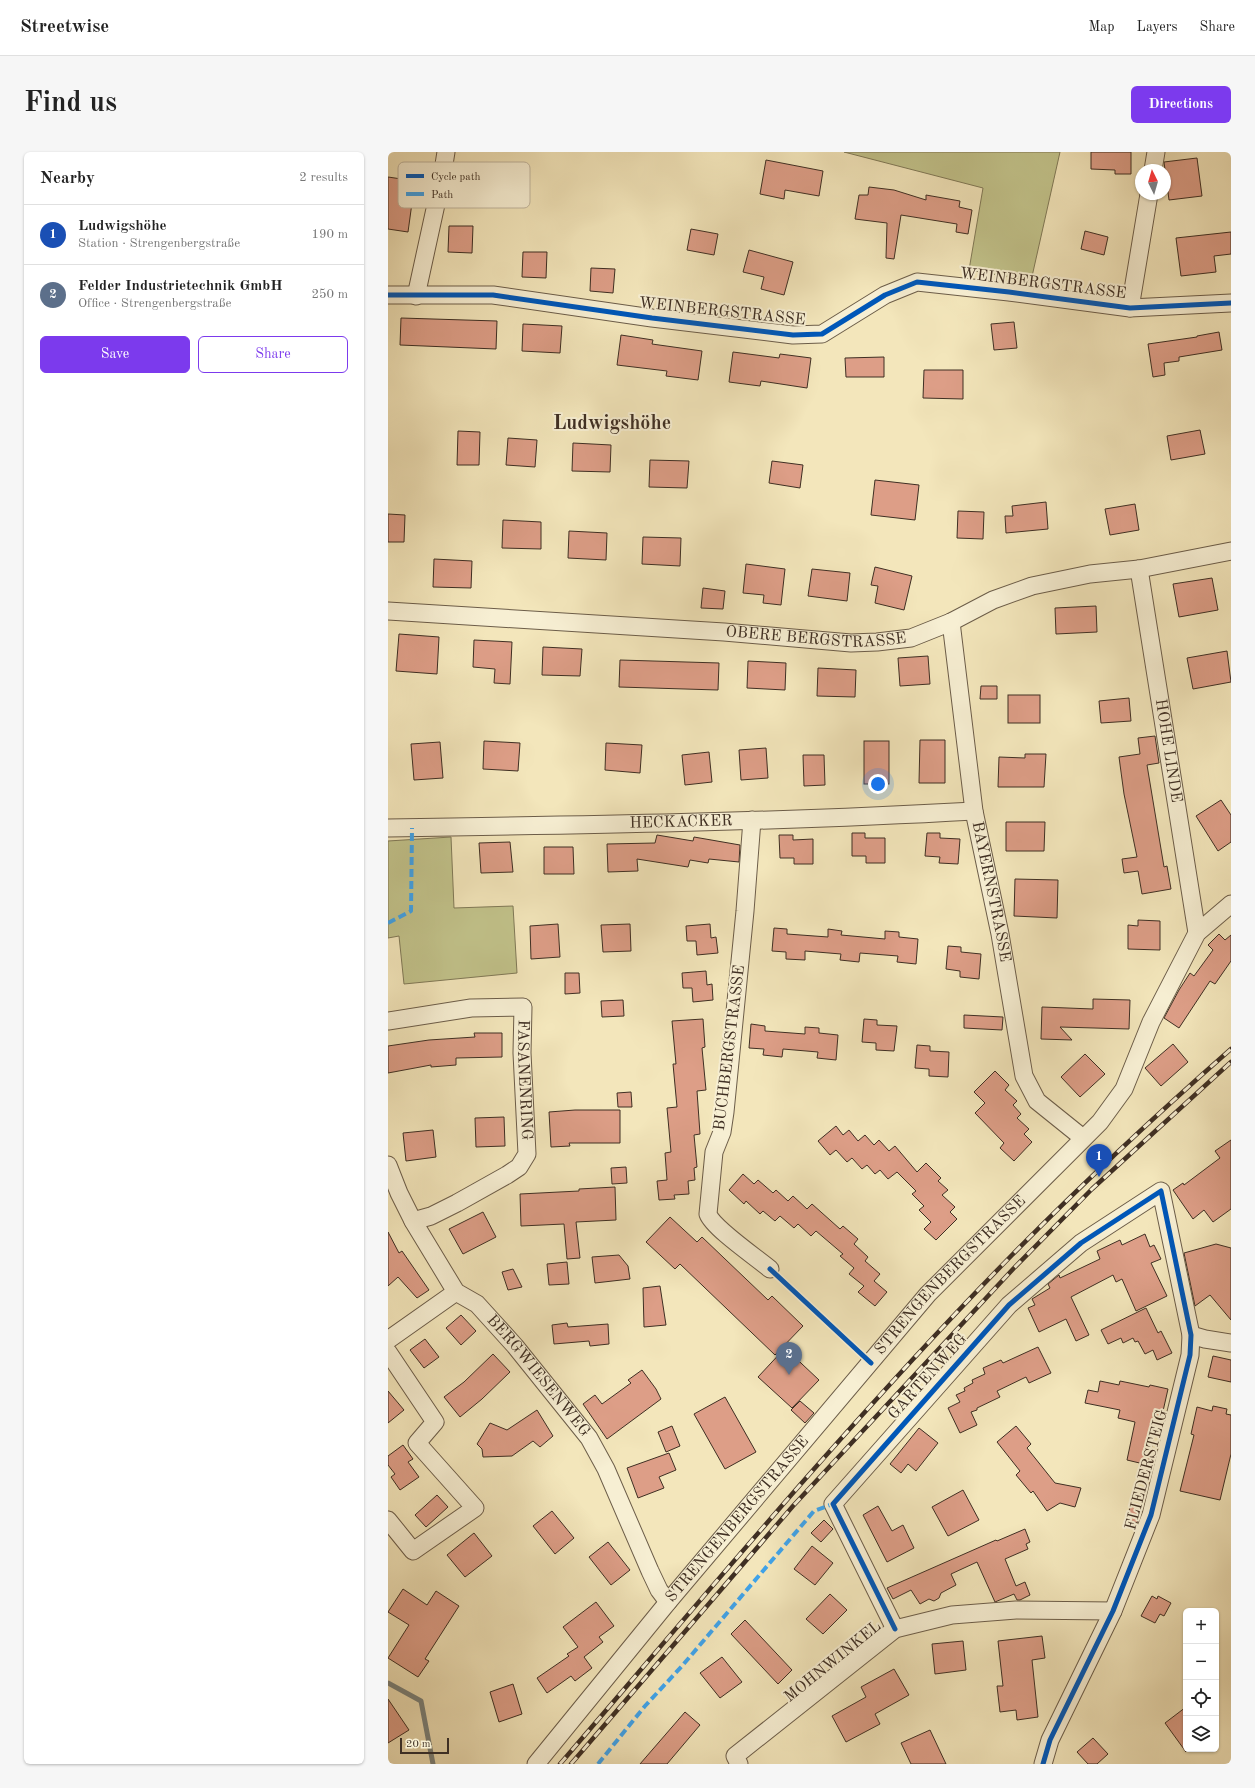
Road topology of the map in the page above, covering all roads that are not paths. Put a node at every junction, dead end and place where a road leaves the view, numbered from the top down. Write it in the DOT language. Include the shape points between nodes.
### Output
graph roads {
  1 [pos="446,152"];
  2 [pos="1156,152"];
  3 [pos="444,162"];
  4 [pos="1154,164"];
  5 [pos="1148,200"];
  6 [pos="435,208"];
  7 [pos="388,295"];
  8 [pos="416,296"];
  9 [pos="1231,303"];
  10 [pos="1130,308"];
  11 [pos="1231,551"];
  12 [pos="1139,569"];
  13 [pos="388,611"];
  14 [pos="950,622"];
  15 [pos="974,811"];
  16 [pos="752,820"];
  17 [pos="388,828"];
  18 [pos="1231,904"];
  19 [pos="1197,933"];
  20 [pos="388,1021"];
  21 [pos="1083,1138"];
  22 [pos="388,1165"];
  23 [pos="1161,1191"];
  24 [pos="413,1221"];
  25 [pos="770,1269"];
  26 [pos="456,1292"];
  27 [pos="1191,1334"];
  28 [pos="388,1340"];
  29 [pos="1231,1343"];
  30 [pos="388,1352"];
  31 [pos="388,1520"];
  32 [pos="668,1602"];
  33 [pos="1112,1611"];
  34 [pos="895,1629"];
  35 [pos="536,1764"];
  36 [pos="739,1764"];
  37 [pos="1043,1764"];
  1 -- 3 [label="street"];
  2 -- 4 [label="street"];
  5 -- 10 [label="street"];
  6 -- 8 [label="street"];
  7 -- 8 [label="street, WEINBERGSTRASSE"];
  8 -- 10 [label="street, WEINBERGSTRASSE" via="493,295 793,335 822,334 885,294 917,282"];
  9 -- 10 [label="street, WEINBERGSTRASSE"];
  11 -- 12 [label="street, OBERE BERGSTRASSE"];
  12 -- 14 [label="street, OBERE BERGSTRASSE" via="1090,574 1032,586 993,600"];
  12 -- 19 [label="street, HOHE LINDE"];
  13 -- 14 [label="street, OBERE BERGSTRASSE" via="724,632 851,643 911,638"];
  14 -- 15 [label="street, BAYERNSTRASSE"];
  15 -- 16 [label="street, HECKACKER" via="857,818"];
  15 -- 21 [label="street, BAYERNSTRASSE" via="1000,934 1024,1076 1037,1101"];
  16 -- 17 [label="street, HECKACKER"];
  16 -- 25 [label="street, BUCHBERGSTRASSE" via="725,1112 722,1132 714,1152 708,1214 710,1220 719,1228"];
  18 -- 19 [label="street, STRENGENBERGSTRASSE"];
  19 -- 21 [label="street, STRENGENBERGSTRASSE" via="1151,1022 1124,1089 1100,1122"];
  20 -- 24 [label="street, FASANENRING" via="471,1008 523,1007 522,1054 527,1154 519,1167 508,1175 431,1216"];
  21 -- 32 [label="street, STRENGENBERGSTRASSE" via="928,1294"];
  22 -- 24 [label="street, BERGWIESENWEG"];
  23 -- 27 [label="street, FLIEDERSTEIG"];
  23 -- 34 [label="street, GARTENWEG" via="1081,1243 1009,1305 833,1504"];
  24 -- 26 [label="street, BERGWIESENWEG"];
  26 -- 28 [label="street"];
  26 -- 32 [label="street, BERGWIESENWEG" via="477,1304 515,1346 589,1438 606,1469 650,1571"];
  27 -- 29 [label="street"];
  27 -- 33 [label="street, FLIEDERSTEIG" via="1190,1355 1151,1515"];
  30 -- 31 [label="street" via="435,1422 417,1444 475,1508 413,1551"];
  32 -- 35 [label="street, STRENGENBERGSTRASSE"];
  33 -- 34 [label="street, MOHNWINKEL" via="1016,1610 960,1614"];
  33 -- 37 [label="street, FLIEDERSTEIG" via="1050,1740"];
  34 -- 36 [label="street, MOHNWINKEL" via="735,1756"];
}
